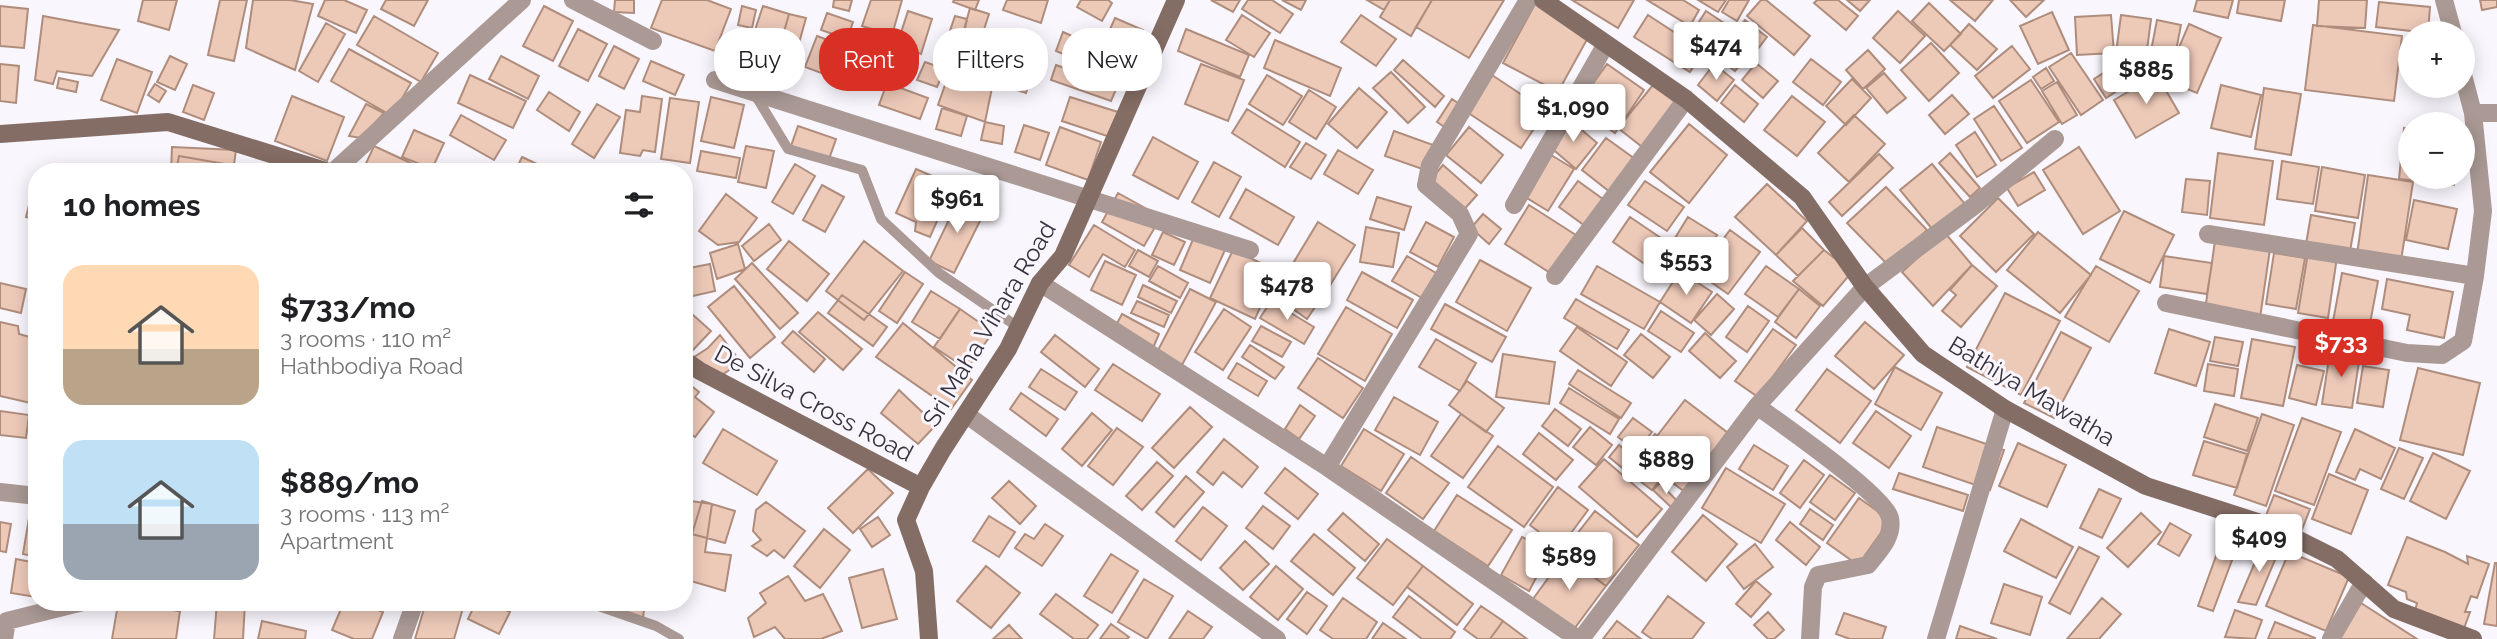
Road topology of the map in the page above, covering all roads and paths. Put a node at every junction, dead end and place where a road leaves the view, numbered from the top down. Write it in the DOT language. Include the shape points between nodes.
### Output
graph roads {
  1 [pos="522,0"];
  2 [pos="573,0"];
  3 [pos="1175,0"];
  4 [pos="1528,0"];
  5 [pos="1543,0"];
  6 [pos="2444,0"];
  7 [pos="2450,21"];
  8 [pos="653,41"];
  9 [pos="1606,44"];
  10 [pos="748,91"];
  11 [pos="754,93"];
  12 [pos="1686,99"];
  13 [pos="2475,113"];
  14 [pos="2497,113"];
  15 [pos="2475,125"];
  16 [pos="0,134"];
  17 [pos="2055,139"];
  18 [pos="302,163"];
  19 [pos="341,163"];
  20 [pos="1088,199"];
  21 [pos="1514,205"];
  22 [pos="2490,212"];
  23 [pos="2208,234"];
  24 [pos="1250,250"];
  25 [pos="1555,275"];
  26 [pos="2475,276"];
  27 [pos="1040,283"];
  28 [pos="1865,287"];
  29 [pos="2166,303"];
  30 [pos="1018,327"];
  31 [pos="693,366"];
  32 [pos="1757,406"];
  33 [pos="2005,409"];
  34 [pos="967,415"];
  35 [pos="1326,467"];
  36 [pos="920,487"];
  37 [pos="0,492"];
  38 [pos="28,495"];
  39 [pos="2364,582"];
  40 [pos="47,611"];
  41 [pos="412,611"];
  42 [pos="613,611"];
  43 [pos="4,639"];
  44 [pos="402,639"];
  45 [pos="679,639"];
  46 [pos="929,639"];
  47 [pos="1277,639"];
  48 [pos="1579,639"];
  49 [pos="1810,639"];
  50 [pos="1936,639"];
  51 [pos="2331,639"];
  52 [pos="2473,639"];
  1 -- 19 [label="street"];
  2 -- 8 [label="street"];
  3 -- 20 [label="street, Sri Maha Vihara Road"];
  4 -- 35 [label="street" via="1430,165 1426,185 1460,214 1469,234"];
  5 -- 9 [label="street, Bathiya Mawatha"];
  6 -- 7 [label="street"];
  9 -- 12 [label="street, Bathiya Mawatha"];
  9 -- 21 [label="street"];
  10 -- 11 [label="street"];
  11 -- 20 [label="street"];
  11 -- 30 [label="lane" via="788,149 862,170 881,219 939,273"];
  12 -- 25 [label="street"];
  12 -- 28 [label="street, Bathiya Mawatha" via="1802,197"];
  13 -- 14 [label="street"];
  15 -- 22 [label="street"];
  16 -- 18 [label="street" via="168,122"];
  17 -- 28 [label="street"];
  20 -- 24 [label="street"];
  20 -- 27 [label="street, Sri Maha Vihara Road" via="1063,256"];
  22 -- 26 [label="street"];
  23 -- 26 [label="street"];
  26 -- 29 [label="street" via="2463,341 2442,355 2407,353"];
  27 -- 30 [label="street, Sri Maha Vihara Road"];
  27 -- 35 [label="street"];
  28 -- 32 [label="street"];
  28 -- 33 [label="street, Bathiya Mawatha" via="1923,354"];
  30 -- 34 [label="street, Sri Maha Vihara Road"];
  31 -- 36 [label="street, De Silva Cross Road"];
  32 -- 48 [label="street"];
  32 -- 49 [label="street" via="1864,487 1891,520 1890,535 1868,565 1818,575"];
  33 -- 39 [label="street, Bathiya Mawatha" via="2146,486 2273,527 2337,559"];
  33 -- 50 [label="street"];
  34 -- 36 [label="street, Sri Maha Vihara Road"];
  34 -- 47 [label="street"];
  35 -- 48 [label="street"];
  36 -- 46 [label="street, Sri Maha Vihara Road" via="906,520 924,571"];
  37 -- 38 [label="street"];
  39 -- 51 [label="street"];
  39 -- 52 [label="street, Bathiya Mawatha" via="2394,609"];
  40 -- 43 [label="street" via="8,621"];
  41 -- 44 [label="street"];
  42 -- 45 [label="lane"];
}
